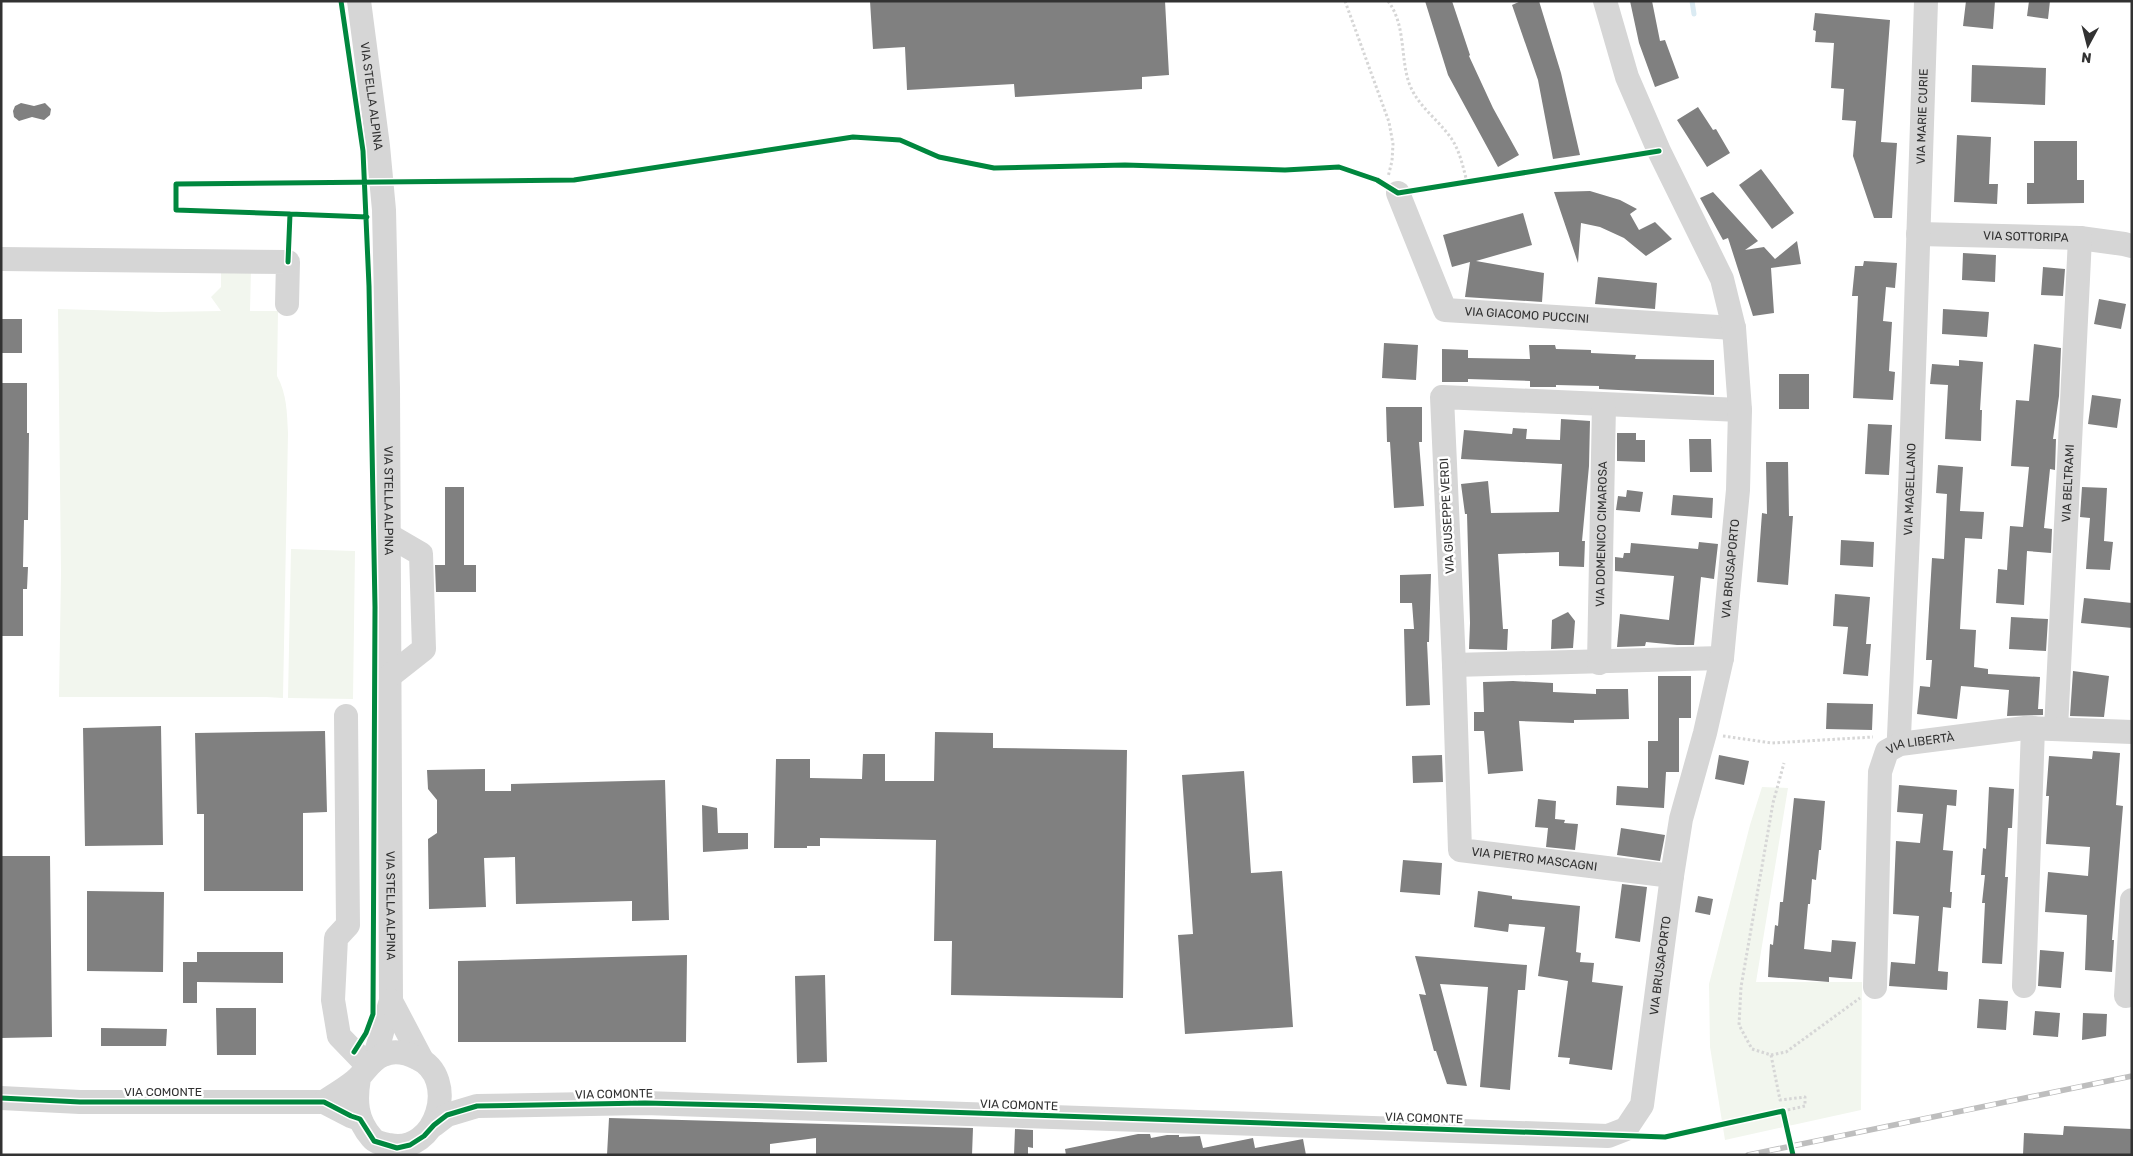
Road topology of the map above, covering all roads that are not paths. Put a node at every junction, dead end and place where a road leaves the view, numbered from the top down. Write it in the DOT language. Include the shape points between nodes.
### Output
graph roads {
  1 [pos="359,1"];
  2 [pos="1605,1"];
  3 [pos="1926,1"];
  4 [pos="1391,189"];
  5 [pos="1918,234"];
  6 [pos="2080,238"];
  7 [pos="2132,246"];
  8 [pos="1,259"];
  9 [pos="287,304"];
  10 [pos="1734,328"];
  11 [pos="1604,405"];
  12 [pos="1740,410"];
  13 [pos="390,536"];
  14 [pos="1722,658"];
  15 [pos="1599,663"];
  16 [pos="1454,665"];
  17 [pos="391,675"];
  18 [pos="346,716"];
  19 [pos="2033,728"];
  20 [pos="2056,729"];
  21 [pos="2132,732"];
  22 [pos="1899,740"];
  23 [pos="1672,876"];
  24 [pos="2132,900"];
  25 [pos="2024,986"];
  26 [pos="1875,987"];
  27 [pos="2126,996"];
  28 [pos="391,1001"];
  29 [pos="422,1060"];
  30 [pos="366,1068"];
  31 [pos="438,1081"];
  32 [pos="1,1098"];
  33 [pos="324,1102"];
  34 [pos="477,1106"];
  35 [pos="360,1119"];
  36 [pos="1608,1136"];
  37 [pos="425,1139"];
  38 [pos="377,1148"];
  1 -- 13 [label="street, VIA STELLA ALPINA" via="384,210"];
  2 -- 10 [label="street, VIA BRUSAPORTO" via="1627,77 1659,151 1722,279"];
  3 -- 5 [label="street, VIA MARIE CURIE"];
  4 -- 10 [label="street, VIA GIACOMO PUCCINI" via="1445,310"];
  5 -- 6 [label="street, VIA SOTTORIPA"];
  5 -- 22 [label="street, VIA MAGELLANO"];
  6 -- 7 [label="street, VIA SOTTORIPA"];
  6 -- 20 [label="street, VIA BELTRAMI"];
  8 -- 9 [label="street" via="288,262"];
  10 -- 12 [label="street, VIA BRUSAPORTO"];
  11 -- 12 [label="street, VIA GIUSEPPE VERDI"];
  11 -- 15 [label="street, VIA DOMENICO CIMAROSA"];
  11 -- 16 [label="street, VIA GIUSEPPE VERDI" via="1442,397"];
  12 -- 14 [label="street, VIA BRUSAPORTO" via="1738,490"];
  13 -- 17 [label="street, VIA STELLA ALPINA"];
  13 -- 17 [label="street" via="421,554 424,649"];
  14 -- 15 [label="street"];
  14 -- 23 [label="street, VIA BRUSAPORTO" via="1682,819"];
  15 -- 16 [label="street"];
  16 -- 23 [label="street, VIA PIETRO MASCAGNI" via="1460,850"];
  17 -- 28 [label="street, VIA STELLA ALPINA"];
  18 -- 30 [label="street" via="348,925 336,938 334,1000 339,1036"];
  19 -- 20 [label="street, VIA LIBERTÀ"];
  19 -- 22 [label="street, VIA LIBERTÀ"];
  19 -- 25 [label="street"];
  20 -- 21 [label="street, VIA LIBERTÀ"];
  22 -- 26 [label="street, VIA LIBERTÀ" via="1887,751 1880,772"];
  23 -- 36 [label="street, VIA BRUSAPORTO" via="1642,1105 1626,1129"];
  24 -- 27 [label="street"];
  28 -- 29 [label="street, VIA STELLA ALPINA"];
  28 -- 30 [label="street, VIA STELLA ALPINA" via="379,1046"];
  29 -- 30 [label="street" via="393,1052 383,1055"];
  29 -- 31 [label="street"];
  30 -- 33 [label="street"];
  30 -- 35 [label="street" via="356,1096"];
  31 -- 34 [label="street"];
  31 -- 37 [label="street" via="439,1111"];
  32 -- 33 [label="street, VIA COMONTE" via="80,1102"];
  33 -- 35 [label="street"];
  34 -- 36 [label="street, VIA COMONTE" via="645,1103 771,1106"];
  34 -- 37 [label="street, VIA COMONTE" via="447,1115"];
  35 -- 38 [label="street"];
  37 -- 38 [label="street" via="397,1148"];
}
